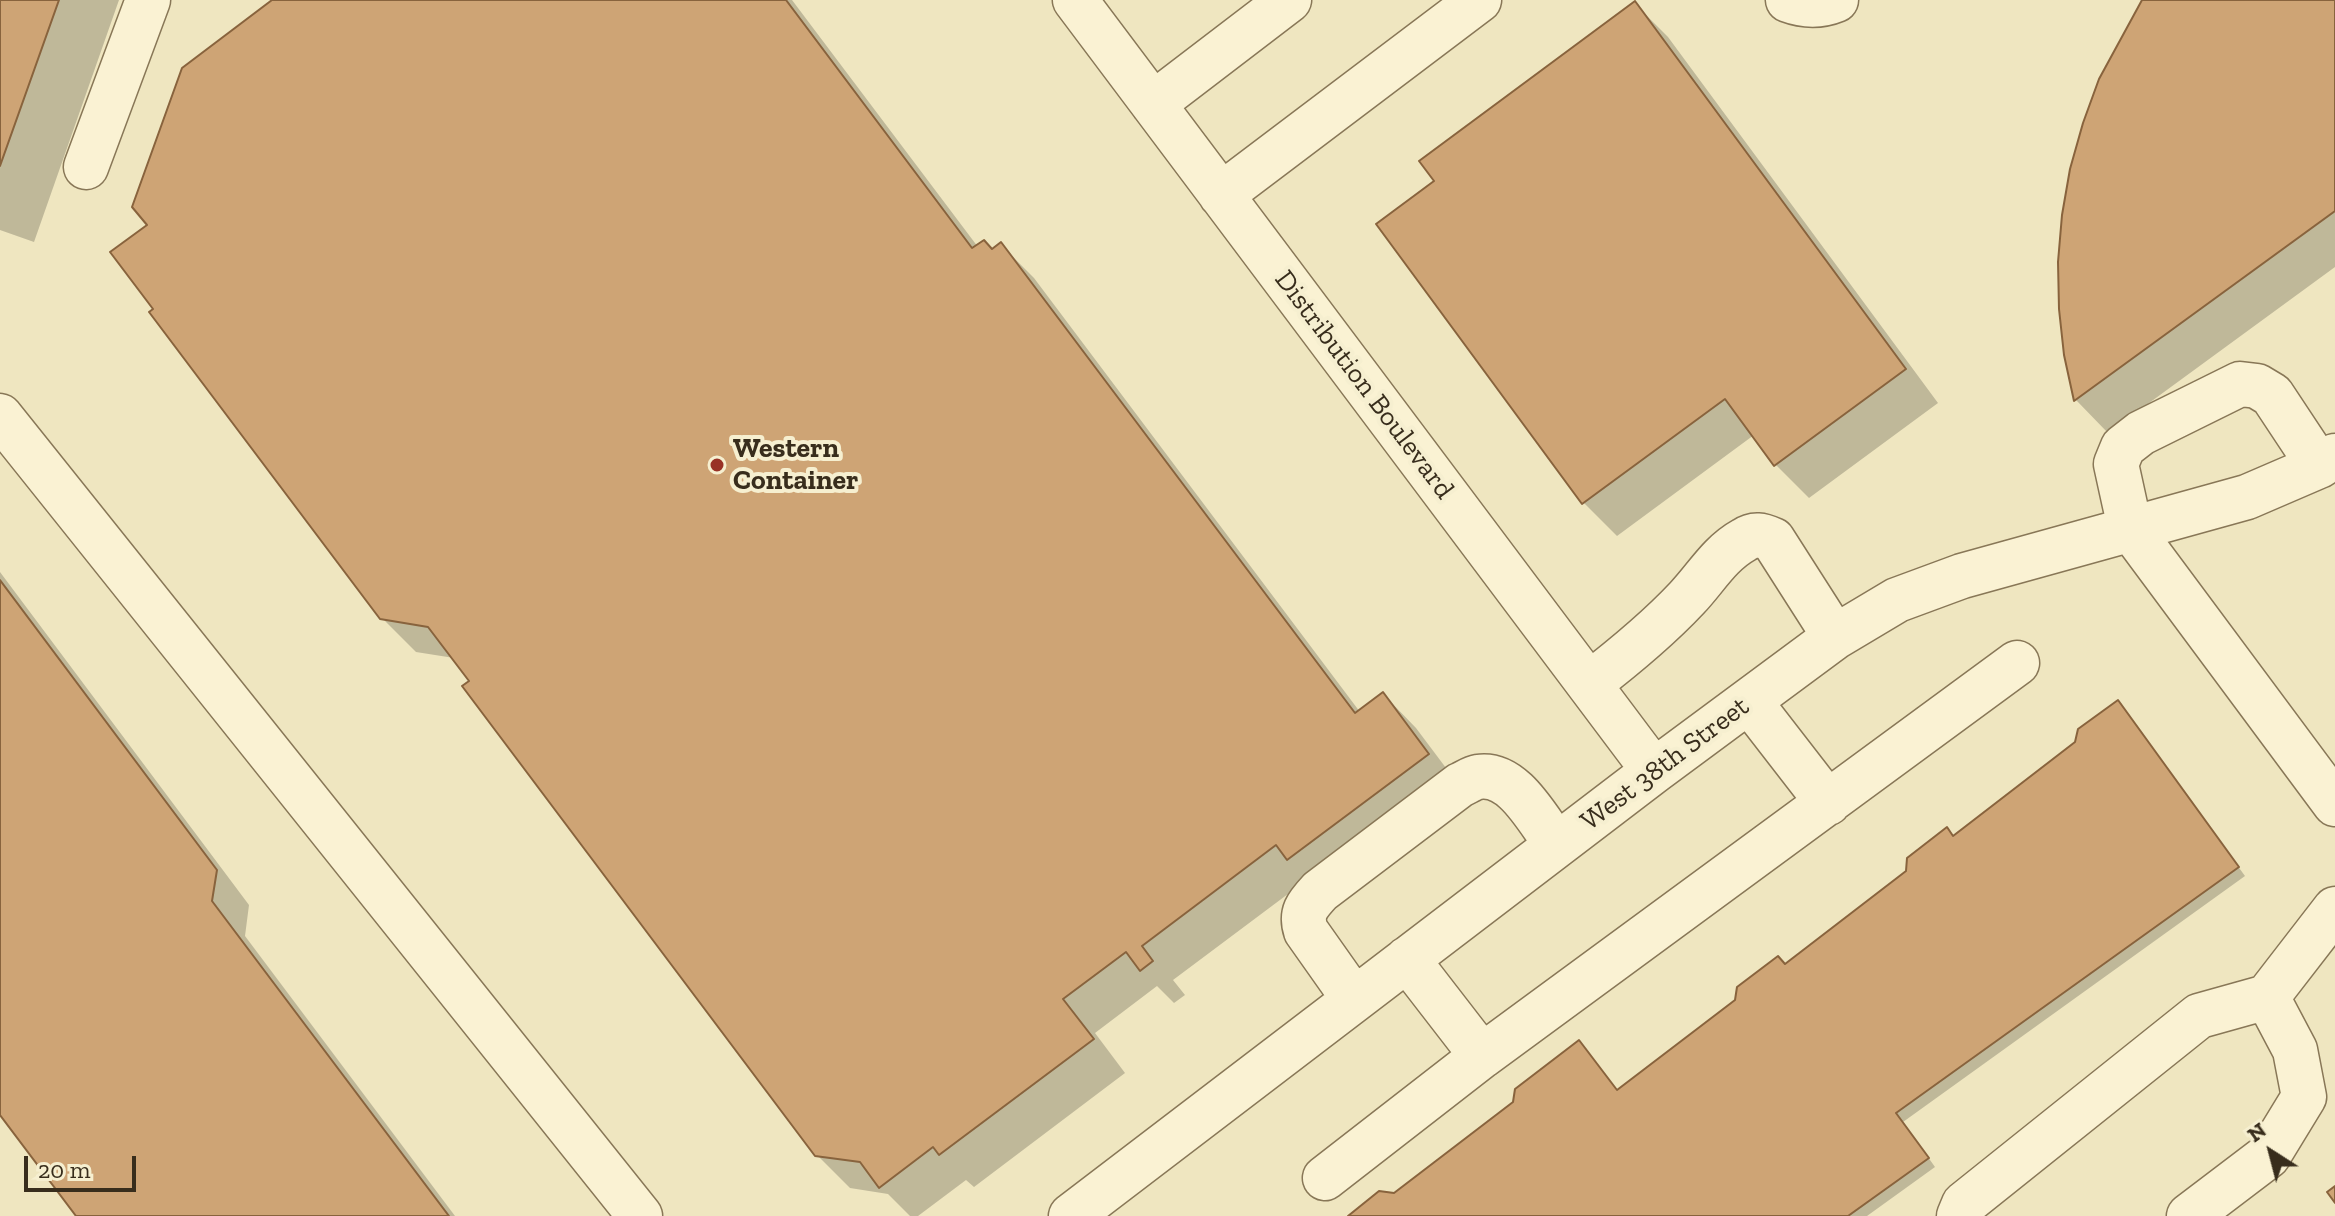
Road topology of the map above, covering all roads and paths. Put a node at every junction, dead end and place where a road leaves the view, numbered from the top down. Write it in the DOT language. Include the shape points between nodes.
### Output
graph roads {
  1 [pos="148,0"];
  2 [pos="1075,0"];
  3 [pos="1289,0"];
  4 [pos="1479,0"];
  5 [pos="1788,0"];
  6 [pos="1836,0"];
  7 [pos="1153,104"];
  8 [pos="86,167"];
  9 [pos="1221,195"];
  10 [pos="0,416"];
  11 [pos="2327,461"];
  12 [pos="2130,528"];
  13 [pos="1835,637"];
  14 [pos="2017,663"];
  15 [pos="1589,684"];
  16 [pos="1749,701"];
  17 [pos="1654,771"];
  18 [pos="1828,803"];
  19 [pos="2335,804"];
  20 [pos="1557,845"];
  21 [pos="2335,909"];
  22 [pos="1407,959"];
  23 [pos="2267,997"];
  24 [pos="1354,999"];
  25 [pos="1482,1056"];
  26 [pos="1325,1178"];
  27 [pos="640,1216"];
  28 [pos="1071,1216"];
  29 [pos="1959,1216"];
  30 [pos="2189,1216"];
  1 -- 8 [label="street"];
  2 -- 7 [label="street, Distribution Boulevard"];
  3 -- 7 [label="street"];
  4 -- 9 [label="street"];
  5 -- 6 [label="street" via="1803,6"];
  7 -- 9 [label="street, Distribution Boulevard"];
  9 -- 15 [label="street, Distribution Boulevard"];
  10 -- 27 [label="street"];
  11 -- 12 [label="street, West 38th Street" via="2247,497"];
  11 -- 12 [label="street" via="2272,395 2240,384 2123,447 2116,464"];
  12 -- 13 [label="street, West 38th Street" via="1897,600"];
  12 -- 19 [label="street"];
  13 -- 15 [label="street" via="1773,540 1759,534 1711,566 1690,596 1638,647"];
  13 -- 16 [label="street, West 38th Street"];
  14 -- 18 [label="street"];
  15 -- 17 [label="street, Distribution Boulevard"];
  16 -- 17 [label="street, West 38th Street"];
  16 -- 18 [label="street"];
  17 -- 20 [label="street, West 38th Street"];
  18 -- 25 [label="street"];
  20 -- 22 [label="street, West 38th Street"];
  20 -- 24 [label="street" via="1514,788 1499,779 1477,777 1320,891 1302,920"];
  21 -- 23 [label="street"];
  22 -- 24 [label="street, West 38th Street"];
  22 -- 25 [label="street"];
  23 -- 29 [label="street" via="2199,1016 1964,1204"];
  23 -- 30 [label="street" via="2295,1050 2304,1097 2268,1156"];
  24 -- 28 [label="street, West 38th Street"];
  25 -- 26 [label="street"];
}
